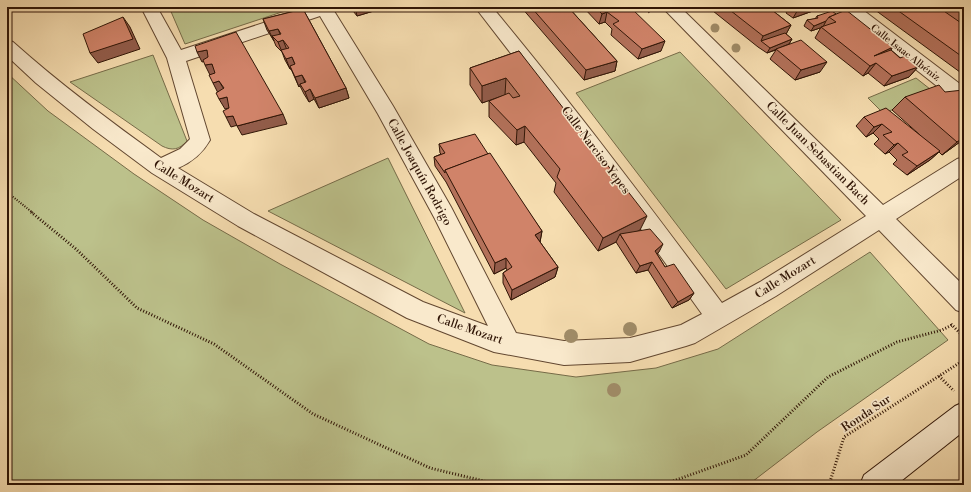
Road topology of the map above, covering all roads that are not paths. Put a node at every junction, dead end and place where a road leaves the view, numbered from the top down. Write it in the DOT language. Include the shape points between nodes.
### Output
graph roads {
  1 [pos="149,7"];
  2 [pos="483,7"];
  3 [pos="670,7"];
  4 [pos="848,7"];
  5 [pos="325,8"];
  6 [pos="7,46"];
  7 [pos="176,58"];
  8 [pos="964,97"];
  9 [pos="964,165"];
  10 [pos="159,166"];
  11 [pos="881,217"];
  12 [pos="964,302"];
  13 [pos="718,317"];
  14 [pos="509,343"];
  15 [pos="962,406"];
  16 [pos="874,485"];
  1 -- 7 [label="street"];
  2 -- 13 [label="street, Calle Narciso Yepes" via="560,102"];
  3 -- 11 [label="street, Calle Juan Sebastian Bach"];
  4 -- 8 [label="street, Calle Isaac Albéniz"];
  5 -- 7 [label="street"];
  5 -- 14 [label="street, Calle Joaquín Rodrigo" via="443,213"];
  6 -- 10 [label="street, Calle Mozart" via="53,87"];
  7 -- 10 [label="street" via="200,140 191,152 178,160"];
  9 -- 11 [label="street, Calle Mozart"];
  10 -- 14 [label="street, Calle Mozart" via="246,220 415,310 494,340"];
  11 -- 12 [label="street, Calle Juan Sebastian Bach"];
  11 -- 13 [label="street, Calle Mozart" via="768,289"];
  13 -- 14 [label="street, Calle Mozart" via="686,335 630,350 564,354"];
  15 -- 16 [label="street"];
}
